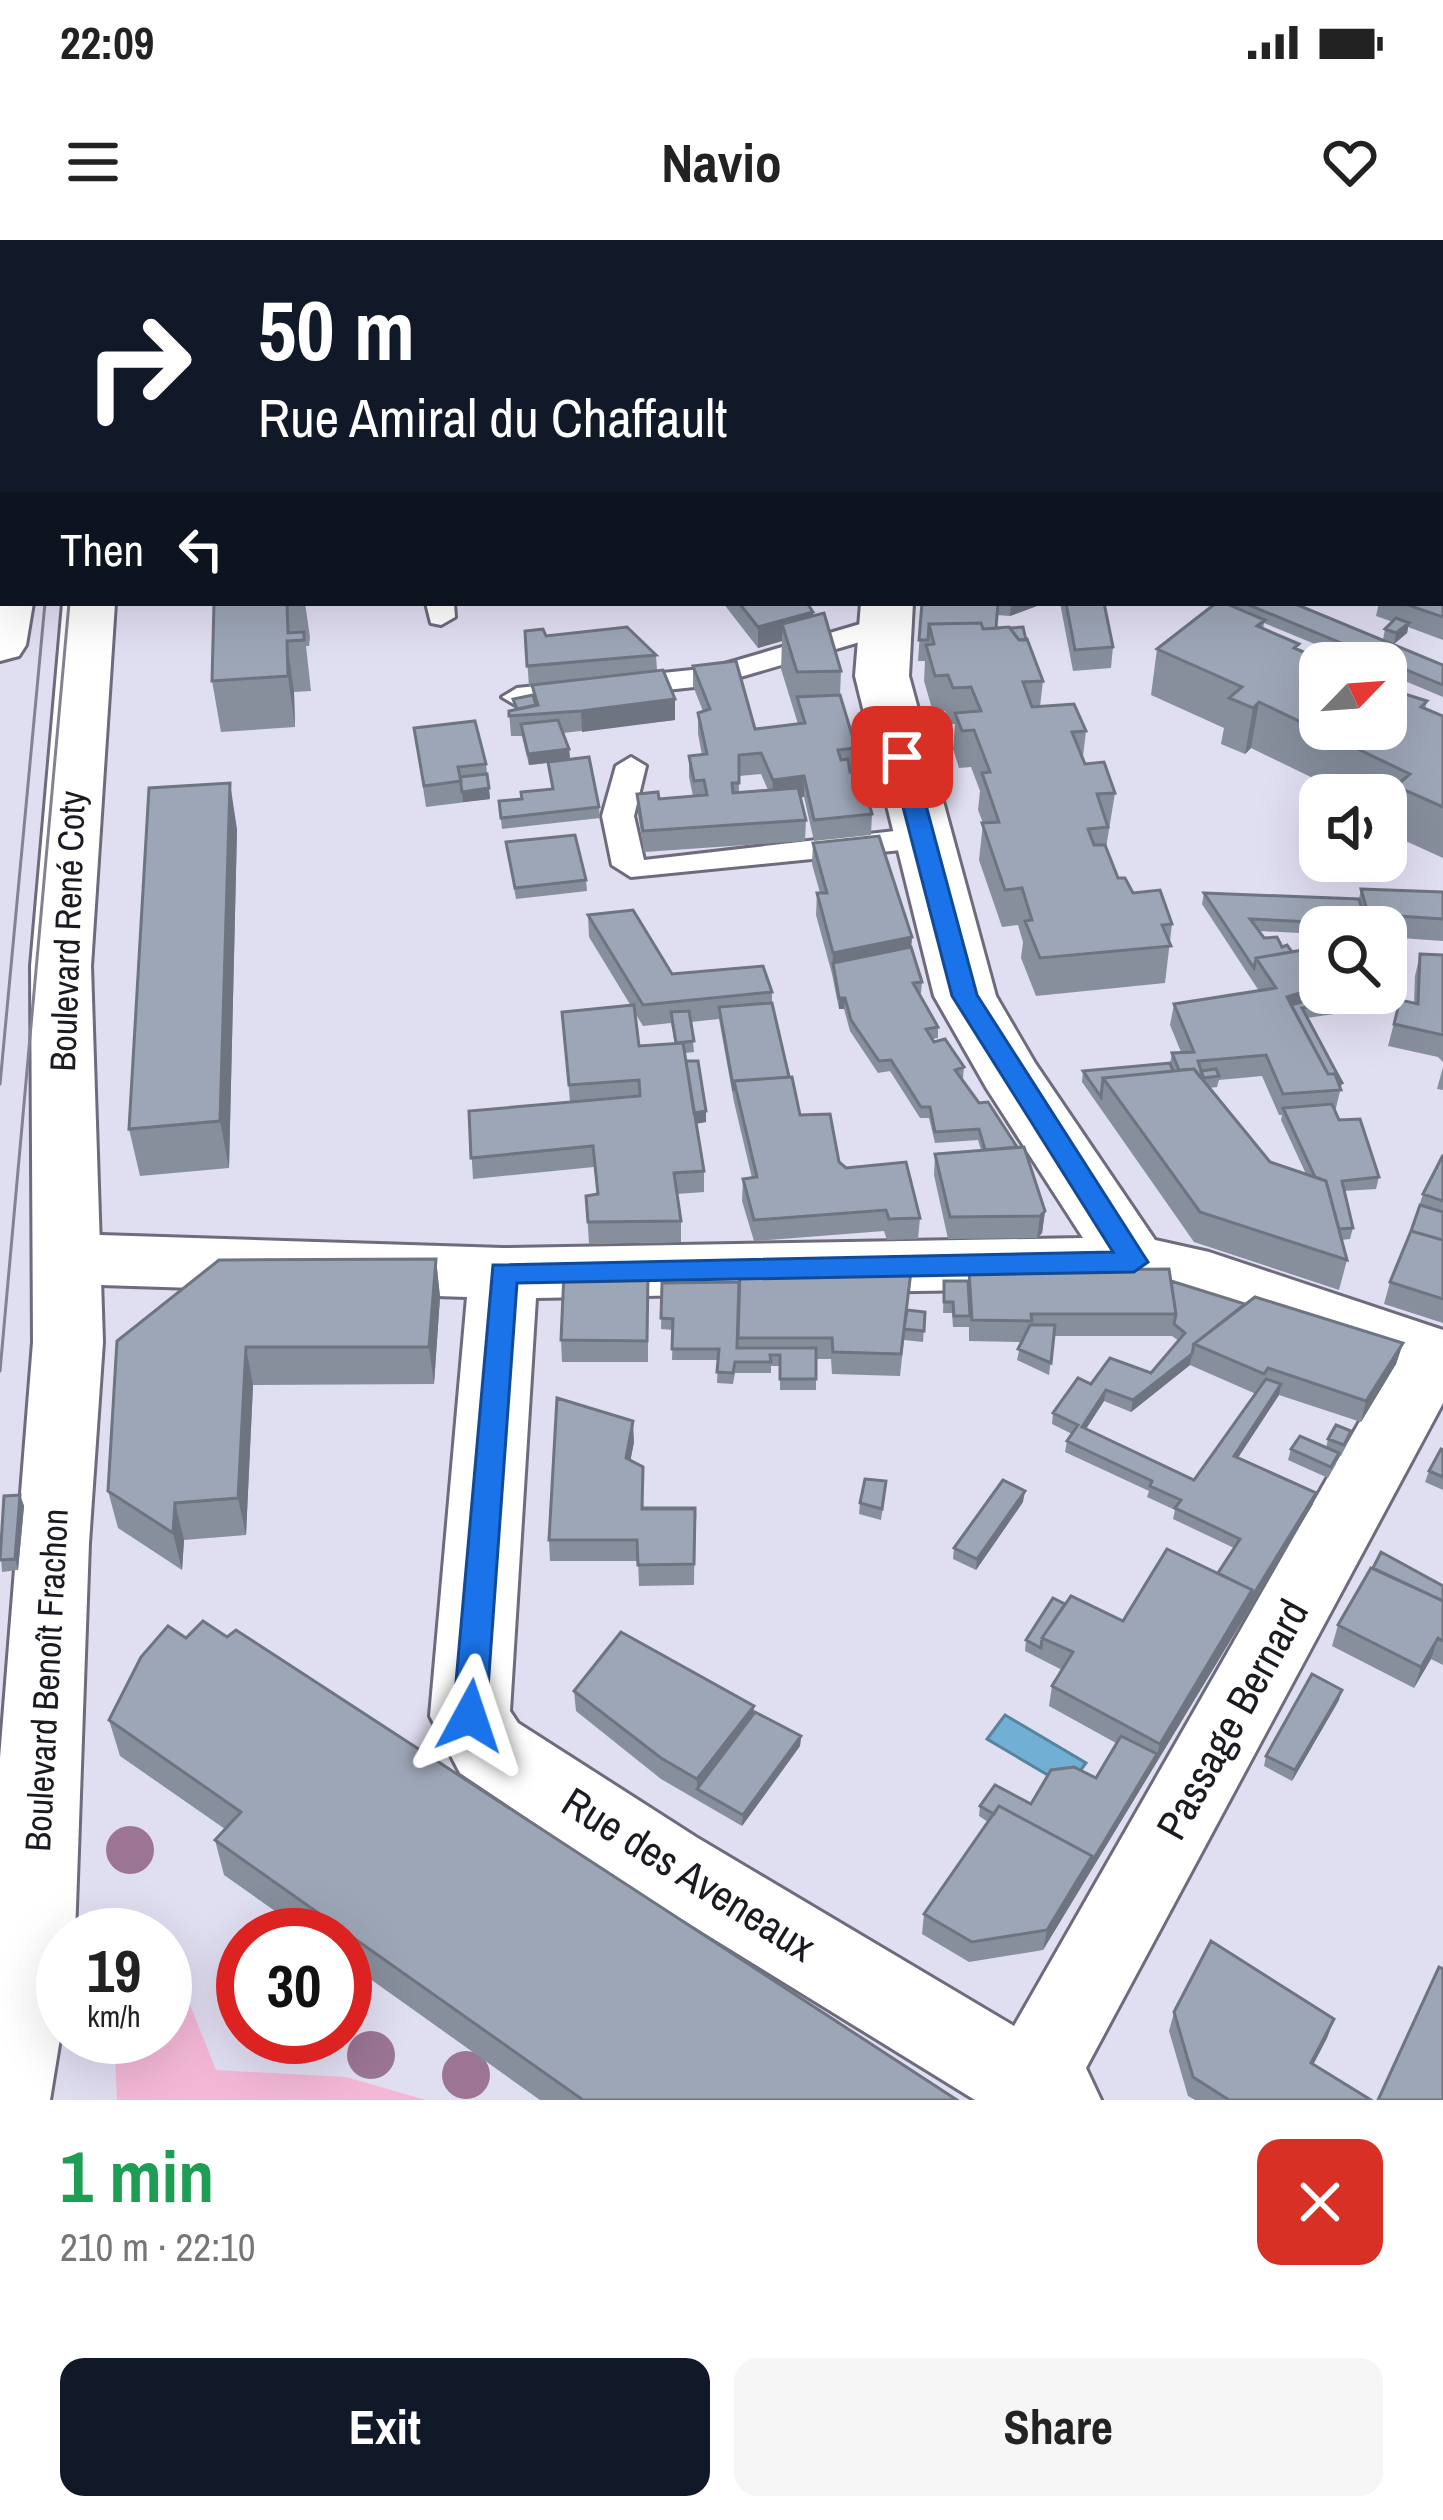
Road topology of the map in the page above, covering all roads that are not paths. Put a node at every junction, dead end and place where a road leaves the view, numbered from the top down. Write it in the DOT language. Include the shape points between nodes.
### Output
graph roads {
  1 [pos="6,606"];
  2 [pos="89,606"];
  3 [pos="885,615"];
  4 [pos="0,645"];
  5 [pos="517,697"];
  6 [pos="632,766"];
  7 [pos="921,838"];
  8 [pos="70,1259"];
  9 [pos="1134,1262"];
  10 [pos="503,1273"];
  11 [pos="1439,1356"];
  12 [pos="31,1952"];
  13 [pos="1043,2092"];
  14 [pos="5,2100"];
  15 [pos="30,2100"];
  1 -- 4 [label="street"];
  2 -- 8 [label="street, Boulevard René Coty" via="61,966"];
  3 -- 5 [label="lane" via="713,676"];
  3 -- 7 [label="street" via="882,676"];
  6 -- 7 [label="lane" via="618,817 628,865 642,870"];
  7 -- 9 [label="street" via="964,996"];
  8 -- 10 [label="street"];
  8 -- 12 [label="street, Boulevard Benoît Frachon"];
  9 -- 10 [label="street"];
  9 -- 11 [label="street" via="1185,1270"];
  10 -- 13 [label="street, Rue des Aveneaux" via="470,1716 489,1748"];
  11 -- 13 [label="street, Passage Bernard"];
  12 -- 14 [label="street, Boulevard Benoît Frachon"];
  12 -- 15 [label="street"];
}
